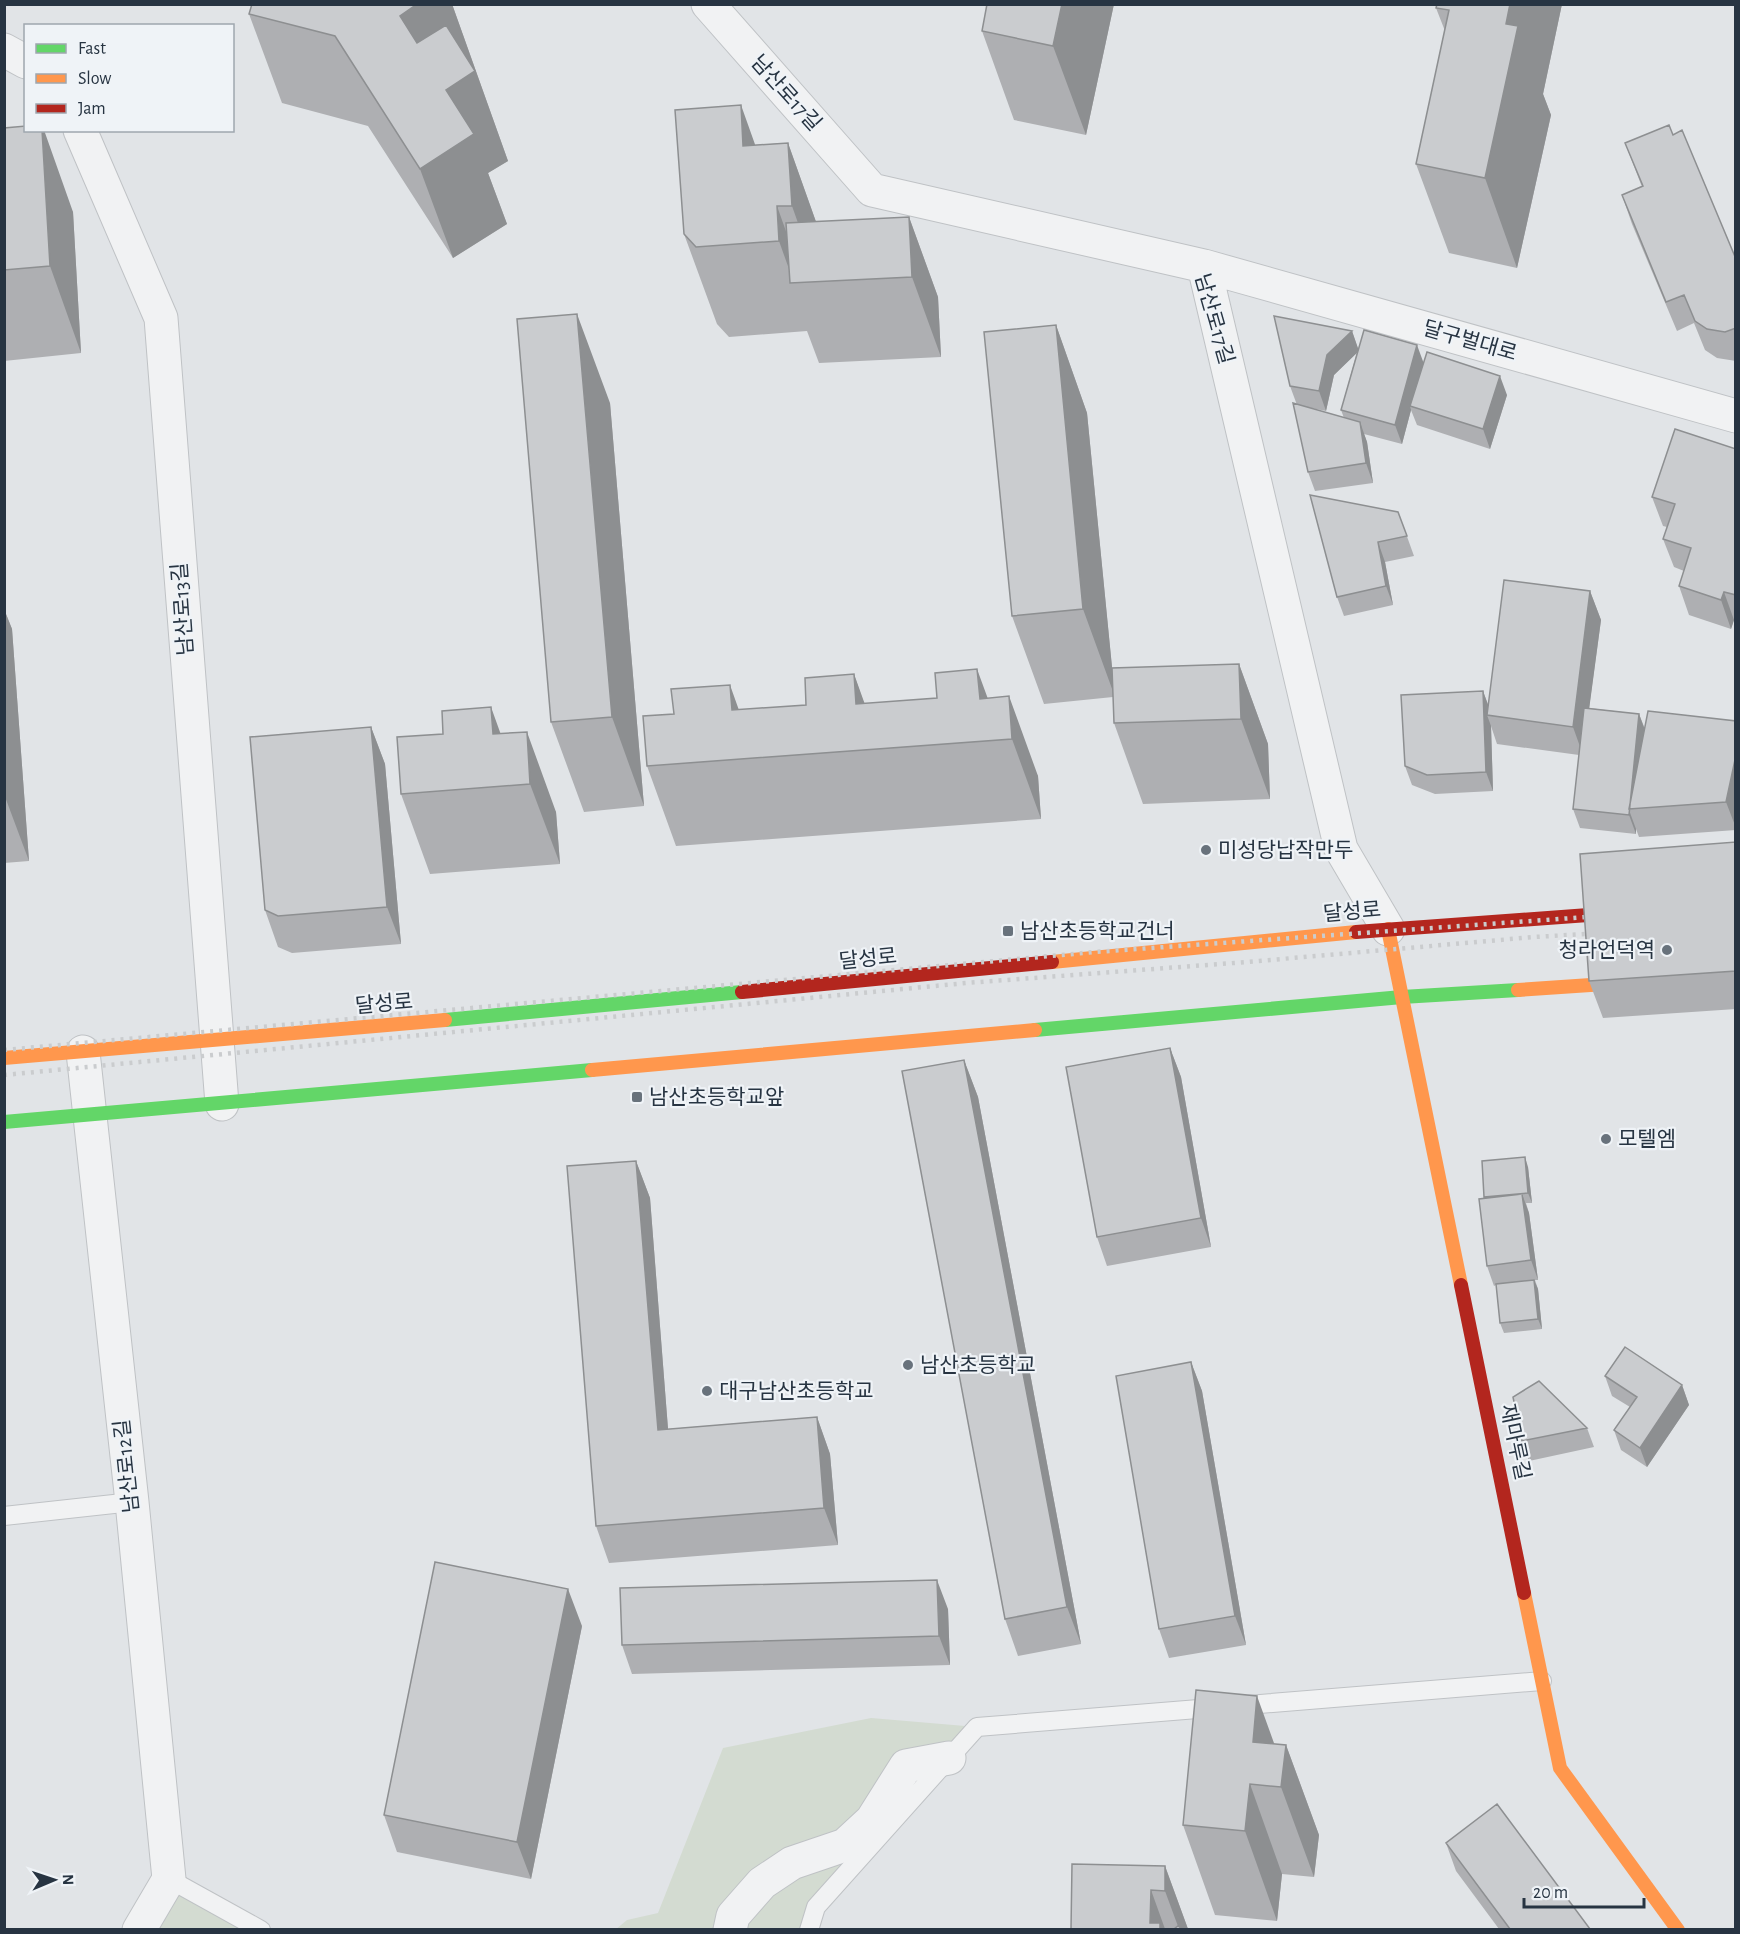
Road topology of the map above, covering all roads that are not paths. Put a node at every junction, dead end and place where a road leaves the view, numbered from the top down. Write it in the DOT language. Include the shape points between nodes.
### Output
graph roads {
  1 [pos="708,4"];
  2 [pos="4,50"];
  3 [pos="24,61"];
  4 [pos="81,132"];
  5 [pos="1203,266"];
  6 [pos="1736,416"];
  7 [pos="1643,911"];
  8 [pos="1388,929"];
  9 [pos="1652,981"];
  10 [pos="1402,997"];
  11 [pos="217,1040"];
  12 [pos="83,1052"];
  13 [pos="4,1058"];
  14 [pos="222,1104"];
  15 [pos="90,1115"];
  16 [pos="4,1122"];
  17 [pos="132,1502"];
  18 [pos="4,1516"];
  19 [pos="1542,1681"];
  20 [pos="949,1758"];
  21 [pos="864,1839"];
  22 [pos="169,1879"];
  23 [pos="139,1929"];
  24 [pos="261,1929"];
  25 [pos="730,1929"];
  26 [pos="809,1929"];
  27 [pos="1678,1929"];
  1 -- 5 [label="street, 남산로17길" via="872,190"];
  2 -- 3 [label="street"];
  4 -- 11 [label="street, 남산로13길" via="161,318"];
  5 -- 6 [label="street, 달구벌대로"];
  5 -- 8 [label="street, 남산로17길" via="1341,849"];
  7 -- 8 [label="main road, 달성로"];
  8 -- 10 [label="main road, 재마루길"];
  8 -- 11 [label="main road, 달성로"];
  9 -- 10 [label="main road"];
  10 -- 14 [label="main road"];
  10 -- 19 [label="main road, 재마루길"];
  11 -- 12 [label="main road, 달성로"];
  11 -- 14 [label="street, 남산로13길"];
  12 -- 13 [label="main road, 달성로"];
  12 -- 15 [label="street, 남산로12길"];
  14 -- 15 [label="main road"];
  15 -- 16 [label="main road"];
  15 -- 17 [label="street, 남산로12길"];
  17 -- 18 [label="lane"];
  17 -- 22 [label="street, 남산로12길"];
  19 -- 20 [label="lane" via="977,1727"];
  19 -- 27 [label="main road, 재마루길" via="1560,1768"];
  20 -- 21 [label="street" via="906,1766"];
  21 -- 25 [label="street" via="792,1863 762,1883 733,1916"];
  21 -- 26 [label="lane" via="816,1906"];
  22 -- 23 [label="street"];
  22 -- 24 [label="lane"];
}
